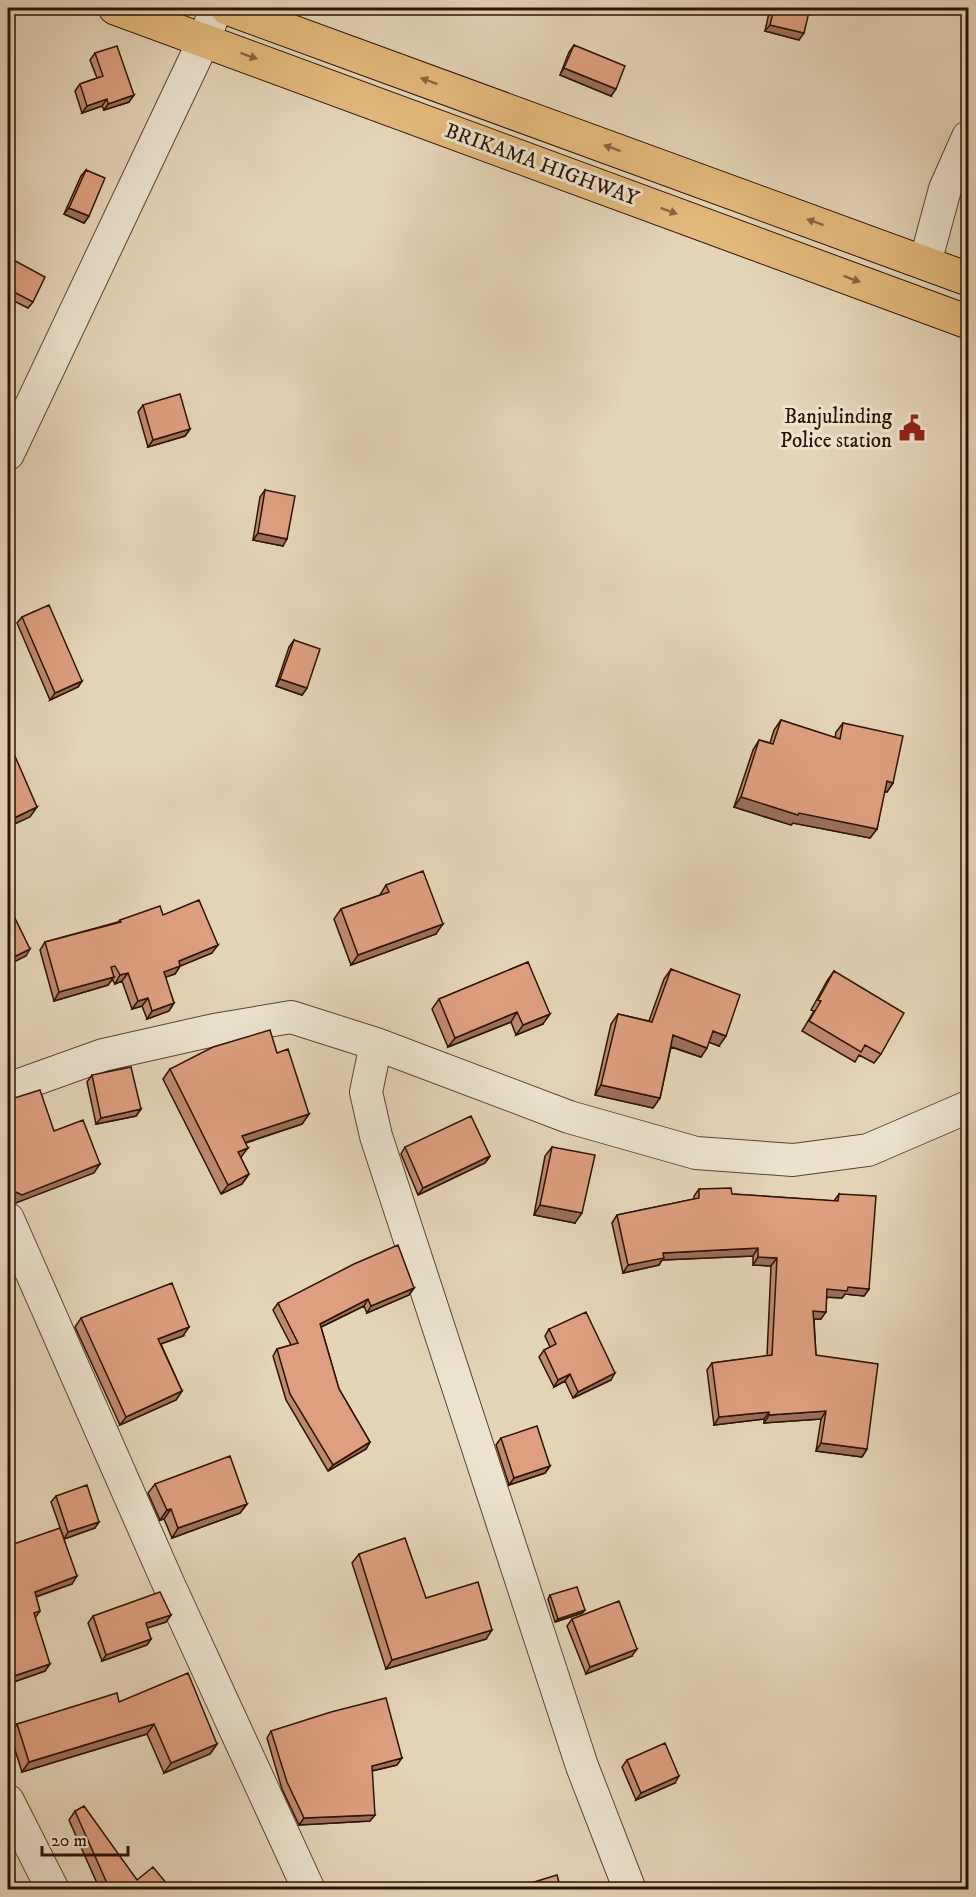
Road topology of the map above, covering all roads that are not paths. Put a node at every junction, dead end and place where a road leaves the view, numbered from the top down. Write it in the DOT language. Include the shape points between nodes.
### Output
graph roads {
  1 [pos="115,8"];
  2 [pos="216,8"];
  3 [pos="227,8"];
  4 [pos="204,40"];
  5 [pos="969,137"];
  6 [pos="728,190"];
  7 [pos="716,228"];
  8 [pos="925,263"];
  9 [pos="969,279"];
  10 [pos="969,322"];
  11 [pos="8,454"];
  12 [pos="376,1044"];
  13 [pos="8,1089"];
  14 [pos="969,1107"];
  15 [pos="8,1219"];
  16 [pos="8,1801"];
  17 [pos="53,1890"];
  18 [pos="309,1890"];
  19 [pos="630,1890"];
  1 -- 4 [label="highway, BRIKAMA HIGHWAY"];
  2 -- 4 [label="street"];
  6 -- 3 [label="highway, BRIKAMA HIGHWAY, one-way"];
  4 -- 7 [label="highway, BRIKAMA HIGHWAY, one-way"];
  4 -- 11 [label="street"];
  5 -- 8 [label="street" via="945,189"];
  6 -- 7 [label="highway"];
  8 -- 6 [label="highway, BRIKAMA HIGHWAY, one-way"];
  7 -- 10 [label="highway, BRIKAMA HIGHWAY, one-way"];
  8 -- 9 [label="highway, BRIKAMA HIGHWAY"];
  12 -- 13 [label="street" via="291,1017 103,1055"];
  12 -- 14 [label="street" via="569,1117 696,1153 794,1160 868,1150"];
  12 -- 19 [label="street" via="366,1092 376,1136 582,1766"];
  15 -- 18 [label="street"];
  16 -- 17 [label="street"];
}
